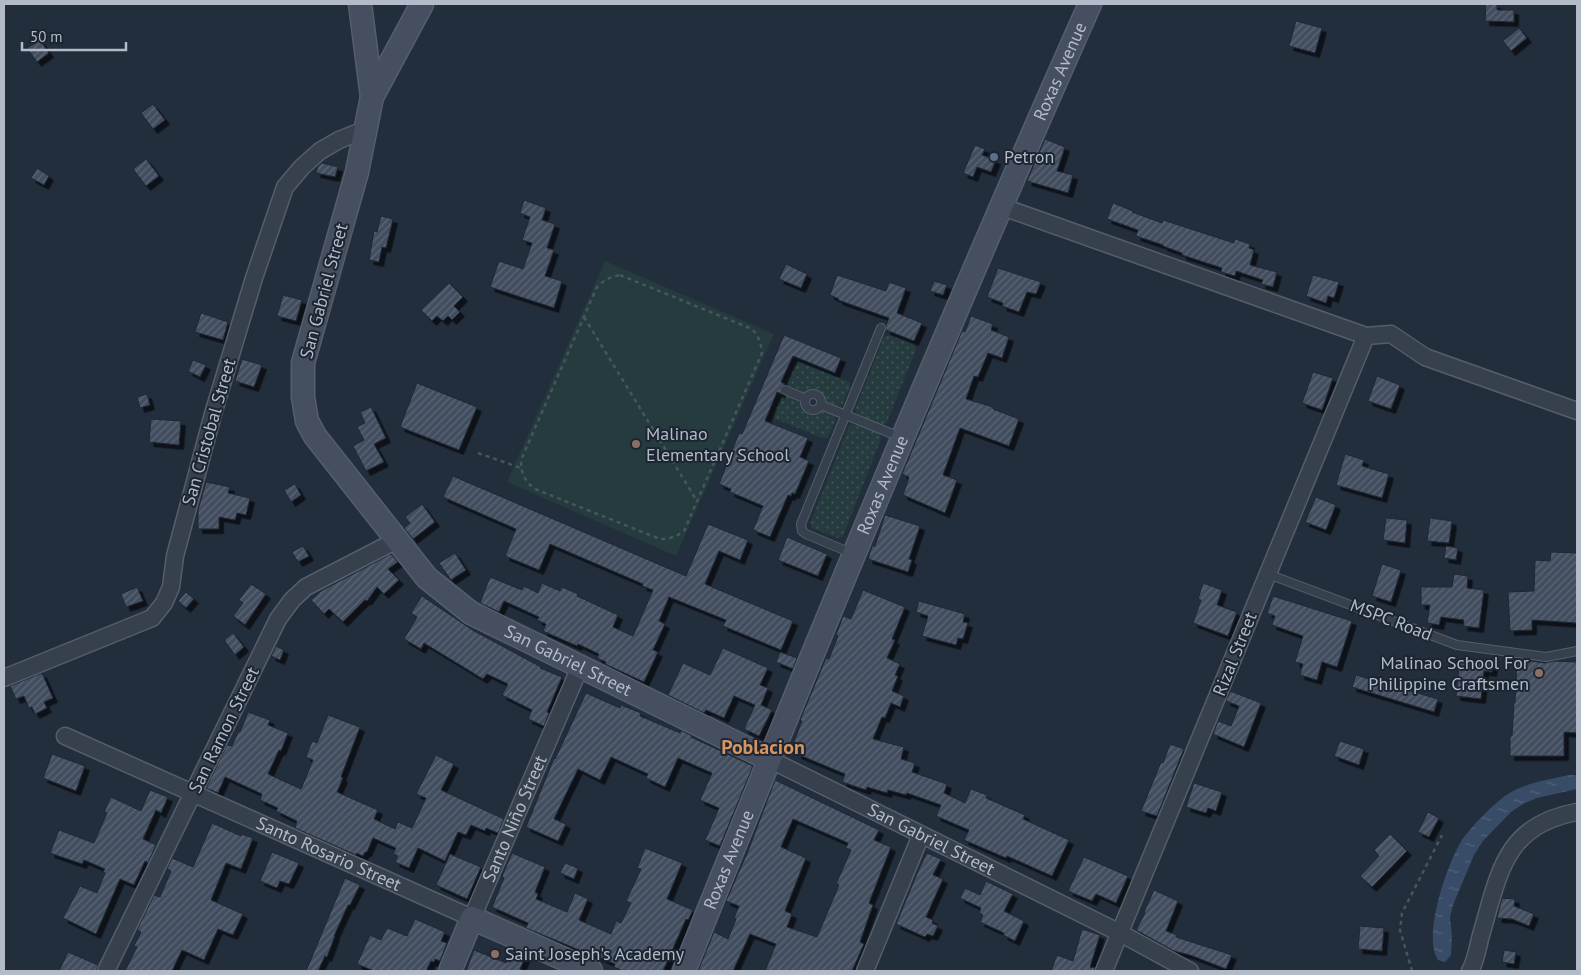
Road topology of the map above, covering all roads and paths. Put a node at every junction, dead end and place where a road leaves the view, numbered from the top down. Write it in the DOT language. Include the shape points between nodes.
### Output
graph roads {
  1 [pos="360,4"];
  2 [pos="422,4"];
  3 [pos="1090,4"];
  4 [pos="372,97"];
  5 [pos="364,130"];
  6 [pos="1000,206"];
  7 [pos="584,317"];
  8 [pos="882,328"];
  9 [pos="1366,336"];
  10 [pos="785,390"];
  11 [pos="1577,411"];
  12 [pos="846,415"];
  13 [pos="904,438"];
  14 [pos="478,453"];
  15 [pos="521,468"];
  16 [pos="697,501"];
  17 [pos="397,540"];
  18 [pos="854,555"];
  19 [pos="1268,574"];
  20 [pos="1577,651"];
  21 [pos="580,666"];
  22 [pos="4,678"];
  23 [pos="65,736"];
  24 [pos="769,759"];
  25 [pos="193,793"];
  26 [pos="1577,812"];
  27 [pos="921,835"];
  28 [pos="1442,835"];
  29 [pos="472,918"];
  30 [pos="1120,933"];
  31 [pos="106,971"];
  32 [pos="450,971"];
  33 [pos="591,971"];
  34 [pos="684,971"];
  35 [pos="865,971"];
  36 [pos="1104,971"];
  37 [pos="1190,971"];
  38 [pos="1412,971"];
  39 [pos="1470,971"];
  1 -- 4 [label="main road"];
  2 -- 4 [label="main road"];
  3 -- 6 [label="main road, Roxas Avenue"];
  4 -- 5 [label="main road, San Gabriel Street"];
  5 -- 17 [label="main road, San Gabriel Street" via="356,172 303,363 303,397 307,421 315,436"];
  5 -- 22 [label="street, San Cristobal Street" via="320,151 285,187 213,414 175,556 171,587 164,603 152,618"];
  6 -- 9 [label="street"];
  6 -- 13 [label="main road, Roxas Avenue"];
  7 -- 15 [label="path" via="521,460"];
  7 -- 16 [label="path"];
  7 -- 16 [label="path" via="597,287 611,276 620,275 752,329 758,336 762,353"];
  8 -- 12 [label="lane"];
  9 -- 11 [label="street" via="1391,334 1425,357"];
  9 -- 19 [label="street, Rizal Street"];
  10 -- 12 [label="lane" via="806,399 810,409 815,410 821,405"];
  12 -- 13 [label="lane"];
  12 -- 18 [label="lane" via="801,526 806,534"];
  13 -- 18 [label="main road, Roxas Avenue"];
  14 -- 15 [label="path"];
  15 -- 16 [label="path" via="523,477 535,489 660,538 677,536 684,531"];
  17 -- 21 [label="main road, San Gabriel Street" via="428,578 471,613"];
  17 -- 25 [label="street, San Ramon Street" via="306,587 292,600 278,619"];
  18 -- 24 [label="main road, Roxas Avenue"];
  19 -- 20 [label="lane, MSPC Road" via="1457,645 1546,657"];
  19 -- 30 [label="street, Rizal Street"];
  21 -- 24 [label="main road, San Gabriel Street"];
  21 -- 29 [label="street, Santo Niño Street"];
  23 -- 25 [label="street, Santo Rosario Street"];
  24 -- 27 [label="street, San Gabriel Street"];
  24 -- 34 [label="main road, Roxas Avenue"];
  25 -- 29 [label="street, Santo Rosario Street"];
  25 -- 31 [label="street, San Ramon Street"];
  26 -- 39 [label="street" via="1542,823 1513,846 1500,870"];
  27 -- 30 [label="street, San Gabriel Street"];
  27 -- 35 [label="street"];
  28 -- 38 [label="path" via="1402,912 1400,930"];
  29 -- 32 [label="main road, Santo Niño Street"];
  29 -- 33 [label="main road, Santo Rosario Street"];
  30 -- 36 [label="street, Rizal Street"];
  30 -- 37 [label="street, San Gabriel Street"];
}
